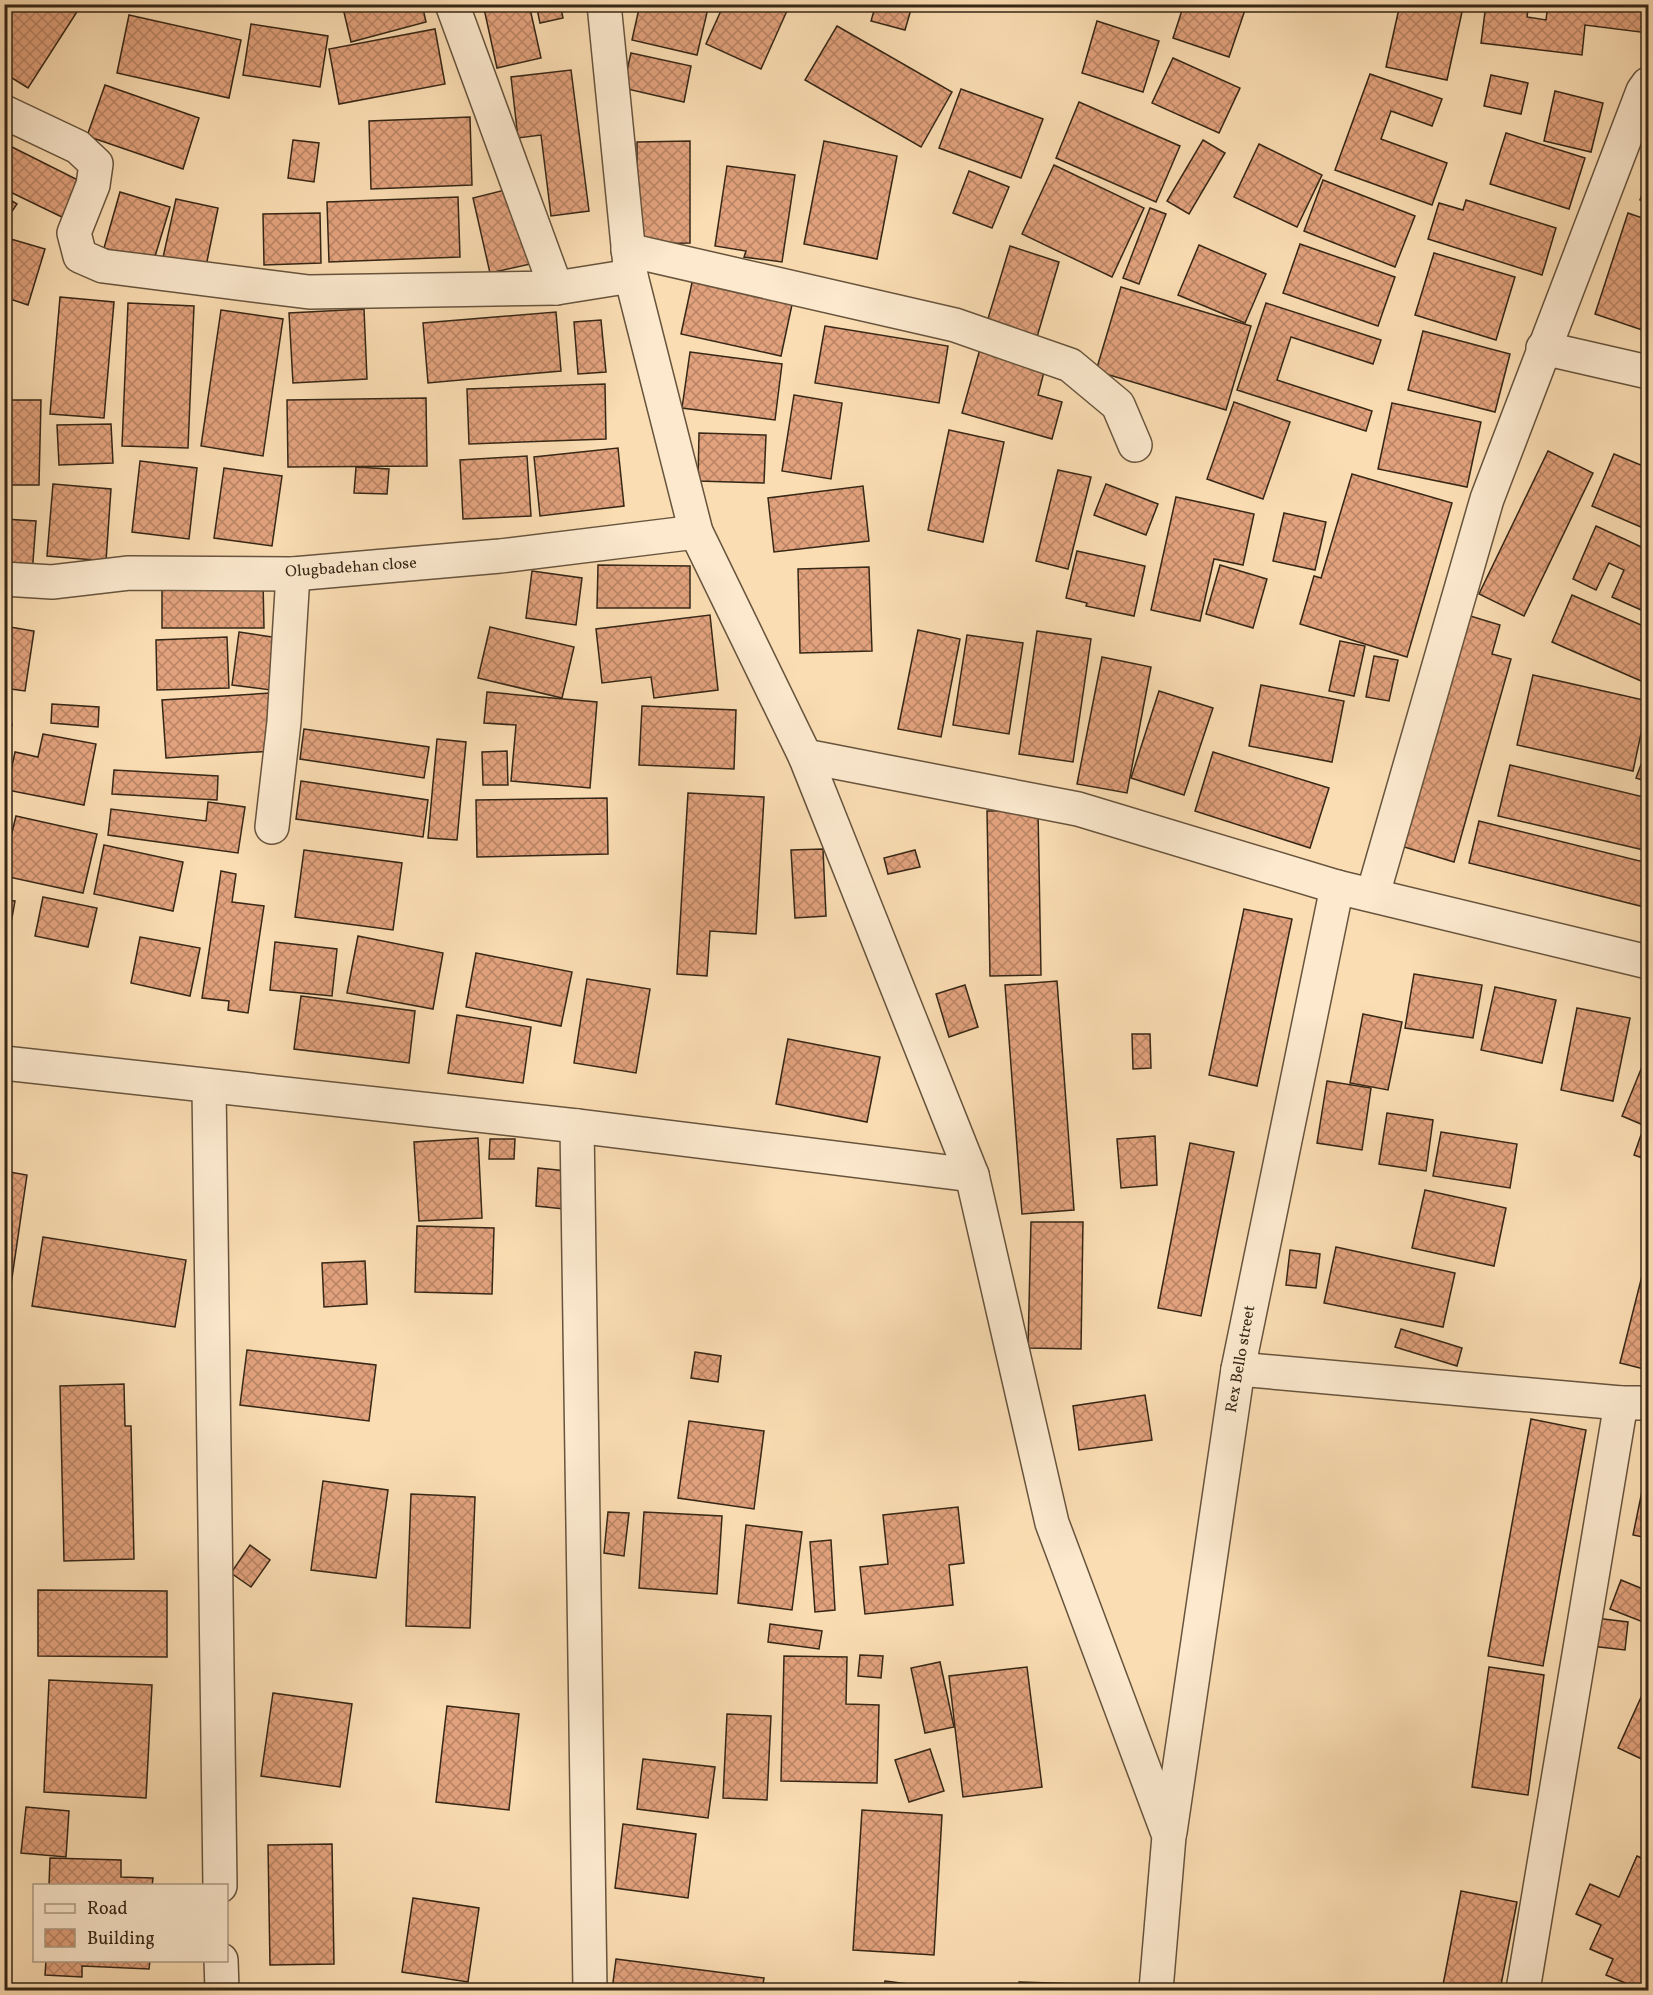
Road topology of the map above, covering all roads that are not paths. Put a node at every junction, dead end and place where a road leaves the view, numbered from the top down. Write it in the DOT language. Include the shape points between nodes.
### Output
graph roads {
  1 [pos="452,4"];
  2 [pos="604,4"];
  3 [pos="1648,84"];
  4 [pos="4,112"];
  5 [pos="629,263"];
  6 [pos="556,288"];
  7 [pos="1544,348"];
  8 [pos="1648,372"];
  9 [pos="1135,445"];
  10 [pos="696,532"];
  11 [pos="293,574"];
  12 [pos="4,579"];
  13 [pos="806,756"];
  14 [pos="272,827"];
  15 [pos="1337,887"];
  16 [pos="1373,894"];
  17 [pos="1648,962"];
  18 [pos="4,1063"];
  19 [pos="209,1087"];
  20 [pos="577,1126"];
  21 [pos="972,1175"];
  22 [pos="1238,1369"];
  23 [pos="1635,1403"];
  24 [pos="1169,1836"];
  25 [pos="220,1884"];
  26 [pos="221,1962"];
  27 [pos="222,1990"];
  28 [pos="590,1990"];
  29 [pos="1156,1990"];
  30 [pos="1524,1990"];
  1 -- 6 [label="street"];
  2 -- 5 [label="street"];
  3 -- 7 [label="street"];
  4 -- 6 [label="street" via="78,147 96,164 93,185 74,233 80,256 103,266 309,292"];
  5 -- 6 [label="street"];
  5 -- 9 [label="street" via="955,325 1070,365 1118,405"];
  5 -- 10 [label="street"];
  7 -- 8 [label="street"];
  7 -- 16 [label="street" via="1487,499"];
  10 -- 11 [label="street, Olugbadehan close" via="500,556"];
  10 -- 13 [label="street"];
  11 -- 12 [label="street, Olugbadehan close" via="129,573 52,582"];
  11 -- 14 [label="street" via="284,722"];
  13 -- 15 [label="street" via="1078,810"];
  13 -- 21 [label="street"];
  15 -- 16 [label="street"];
  15 -- 22 [label="street, Rex Bello street"];
  16 -- 17 [label="street"];
  18 -- 19 [label="street"];
  19 -- 20 [label="street"];
  19 -- 25 [label="street"];
  20 -- 21 [label="street"];
  20 -- 28 [label="street"];
  21 -- 24 [label="street" via="1052,1523"];
  22 -- 23 [label="street"];
  22 -- 24 [label="street, Rex Bello street"];
  23 -- 30 [label="street"];
  24 -- 29 [label="street, Rex Bello street"];
  26 -- 27 [label="street"];
}
